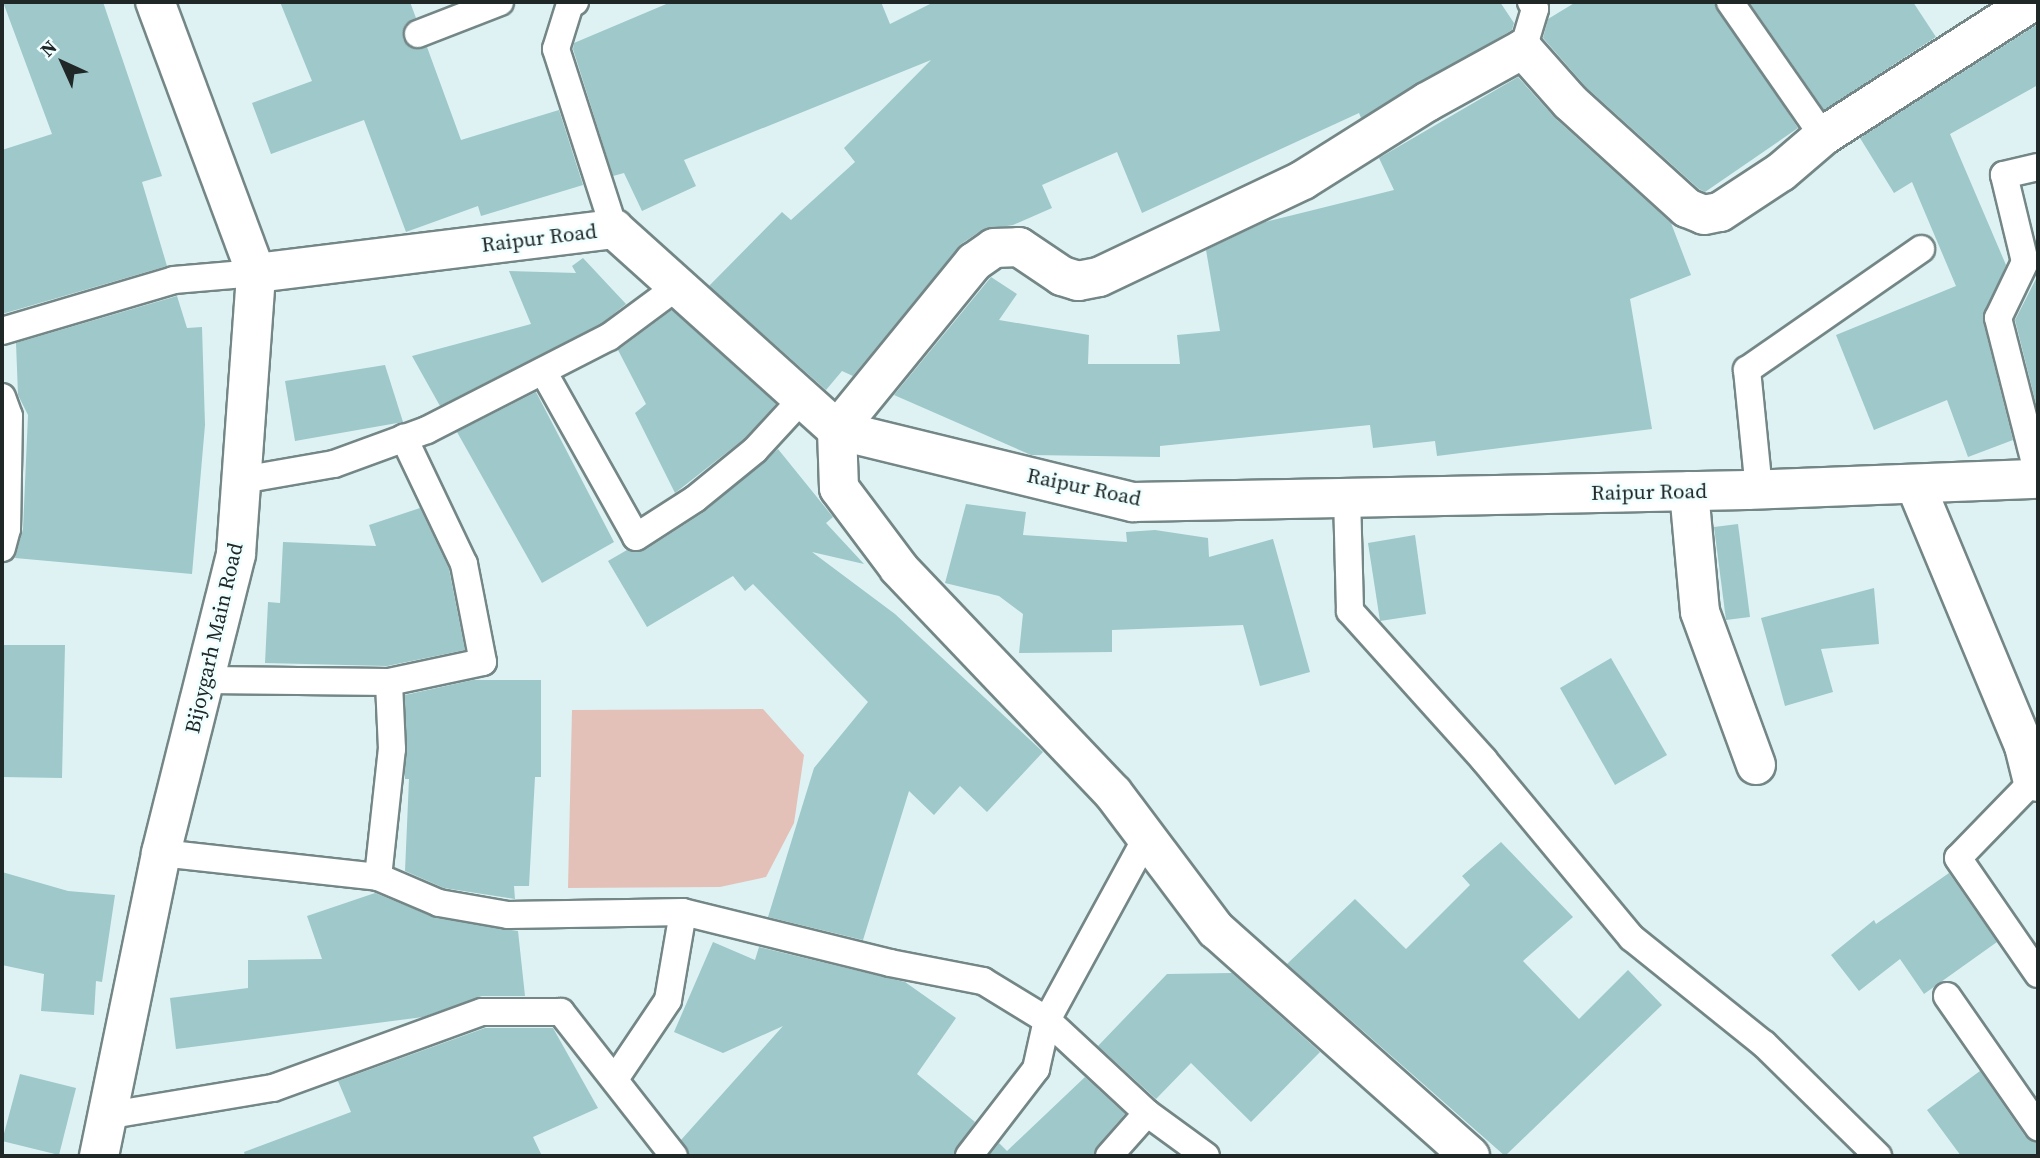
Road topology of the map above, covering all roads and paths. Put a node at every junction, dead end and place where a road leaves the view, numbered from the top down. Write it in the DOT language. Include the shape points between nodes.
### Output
graph roads {
  1 [pos="155,2"];
  2 [pos="500,2"];
  3 [pos="1730,2"];
  4 [pos="2032,2"];
  5 [pos="570,3"];
  6 [pos="1537,4"];
  7 [pos="418,34"];
  8 [pos="1523,49"];
  9 [pos="1823,136"];
  10 [pos="2038,167"];
  11 [pos="614,229"];
  12 [pos="1921,249"];
  13 [pos="256,273"];
  14 [pos="678,286"];
  15 [pos="2,331"];
  16 [pos="543,371"];
  17 [pos="2,397"];
  18 [pos="802,399"];
  19 [pos="837,430"];
  20 [pos="404,438"];
  21 [pos="2038,477"];
  22 [pos="242,480"];
  23 [pos="1915,484"];
  24 [pos="1759,490"];
  25 [pos="1689,491"];
  26 [pos="1347,496"];
  27 [pos="3,535"];
  28 [pos="207,680"];
  29 [pos="389,682"];
  30 [pos="1756,765"];
  31 [pos="2035,782"];
  32 [pos="1148,835"];
  33 [pos="161,853"];
  34 [pos="378,877"];
  35 [pos="683,912"];
  36 [pos="2038,974"];
  37 [pos="1947,996"];
  38 [pos="1047,1020"];
  39 [pos="615,1079"];
  40 [pos="1147,1113"];
  41 [pos="111,1115"];
  42 [pos="2038,1127"];
  43 [pos="99,1156"];
  44 [pos="674,1156"];
  45 [pos="969,1156"];
  46 [pos="1110,1156"];
  47 [pos="1206,1156"];
  48 [pos="1470,1156"];
  49 [pos="1878,1156"];
  1 -- 13 [label="street, Bijoygarh Main Road"];
  2 -- 7 [label="lane"];
  3 -- 9 [label="lane"];
  4 -- 9 [label="street"];
  5 -- 11 [label="lane" via="556,49"];
  6 -- 8 [label="lane"];
  8 -- 9 [label="street" via="1570,102 1687,208 1704,215 1720,212 1782,172"];
  8 -- 19 [label="street" via="1427,102 1303,180 1099,277 1078,281 1062,276 1019,247 994,248 974,262"];
  10 -- 21 [label="lane" via="2004,175 2025,262 1997,318"];
  11 -- 13 [label="street, Raipur Road"];
  11 -- 14 [label="street, Raipur Road"];
  12 -- 24 [label="lane" via="1747,370"];
  13 -- 15 [label="lane" via="174,280"];
  13 -- 22 [label="street, Bijoygarh Main Road"];
  14 -- 16 [label="lane" via="610,337"];
  14 -- 18 [label="street, Raipur Road"];
  16 -- 18 [label="lane" via="635,537 695,499 755,450"];
  16 -- 20 [label="lane"];
  17 -- 27 [label="lane" via="9,416"];
  18 -- 19 [label="street, Raipur Road"];
  19 -- 26 [label="street, Raipur Road" via="1133,502"];
  19 -- 32 [label="street" via="839,488 900,568"];
  20 -- 22 [label="lane" via="334,464"];
  20 -- 29 [label="lane" via="464,564 483,662"];
  21 -- 23 [label="street, Raipur Road"];
  22 -- 28 [label="street, Bijoygarh Main Road" via="236,554"];
  23 -- 24 [label="street, Raipur Road"];
  23 -- 31 [label="street"];
  24 -- 25 [label="street, Raipur Road"];
  25 -- 26 [label="street, Raipur Road"];
  25 -- 30 [label="street" via="1700,612"];
  26 -- 49 [label="lane" via="1350,611 1484,760 1632,938 1764,1044"];
  28 -- 29 [label="lane"];
  28 -- 33 [label="street, Bijoygarh Main Road"];
  29 -- 34 [label="lane" via="392,749"];
  31 -- 36 [label="lane" via="1958,858"];
  32 -- 38 [label="lane"];
  32 -- 48 [label="street" via="1216,930"];
  33 -- 34 [label="lane"];
  33 -- 41 [label="street, Bijoygarh Main Road"];
  34 -- 35 [label="lane" via="439,904 508,915"];
  35 -- 38 [label="lane" via="983,981"];
  35 -- 39 [label="lane" via="668,1000"];
  37 -- 42 [label="lane"];
  38 -- 40 [label="lane"];
  38 -- 45 [label="lane" via="1036,1069"];
  39 -- 41 [label="lane" via="561,1012 482,1012 273,1088"];
  39 -- 44 [label="lane"];
  40 -- 46 [label="lane"];
  40 -- 47 [label="lane"];
  41 -- 43 [label="street, Bijoygarh Main Road"];
}
